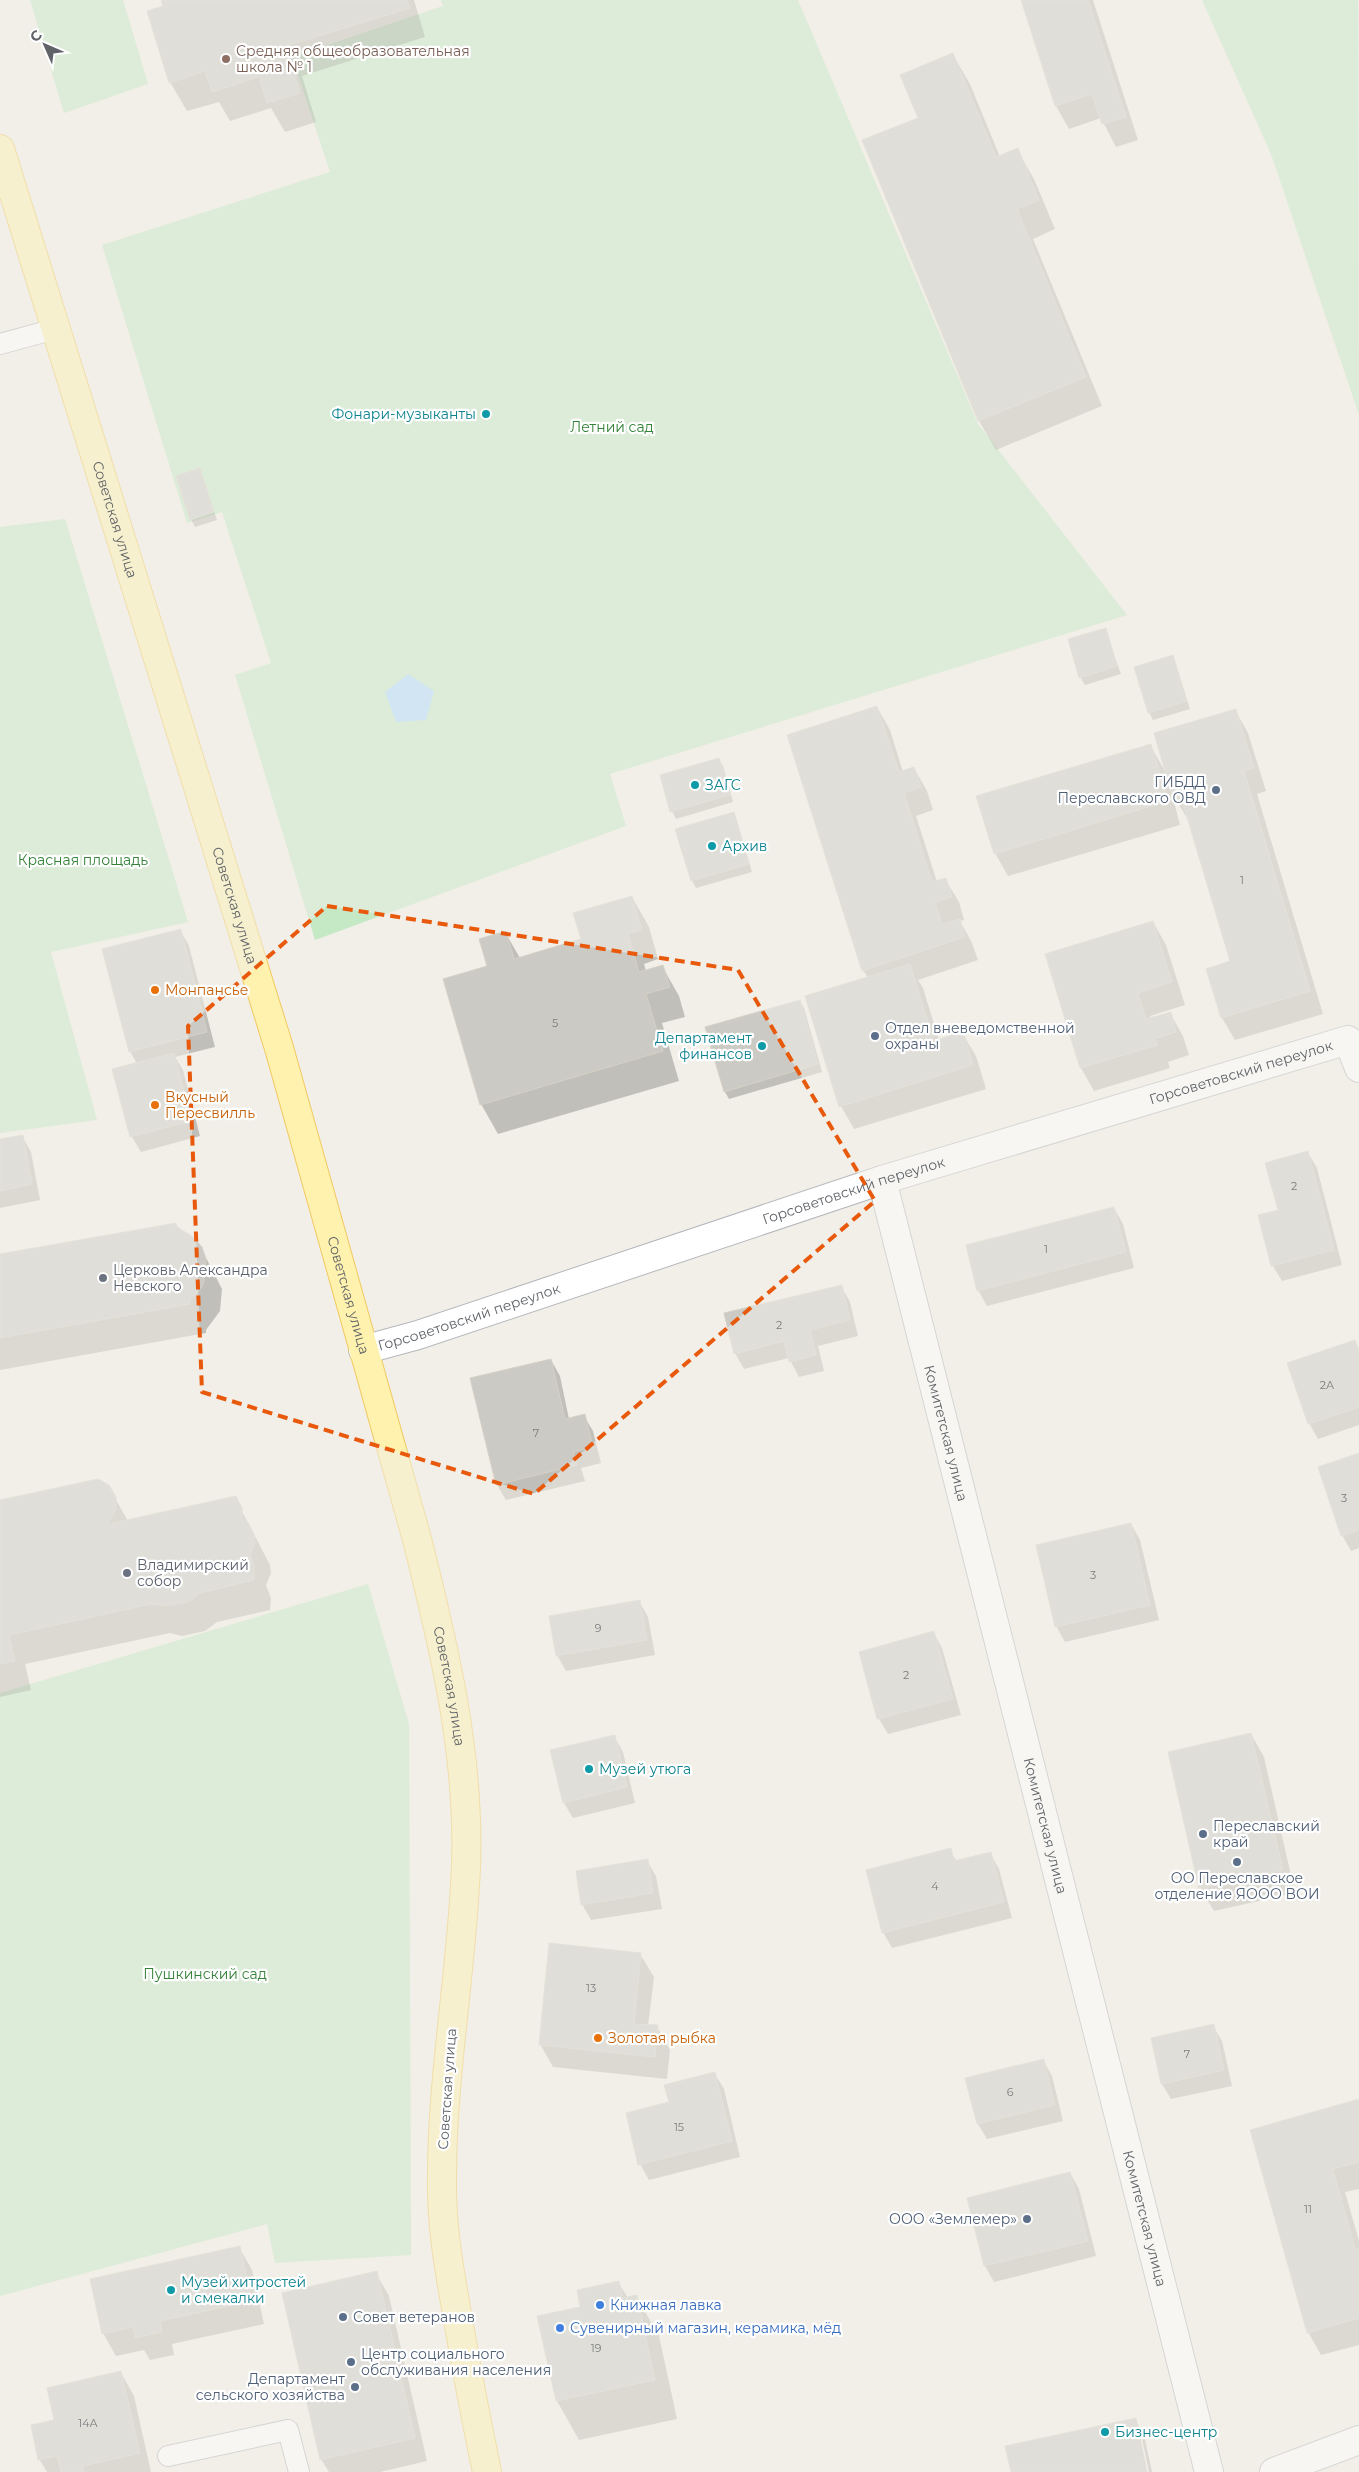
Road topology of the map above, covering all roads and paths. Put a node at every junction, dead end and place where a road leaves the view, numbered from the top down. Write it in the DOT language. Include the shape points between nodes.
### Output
graph roads {
  1 [pos="0,149"];
  2 [pos="55,329"];
  3 [pos="0,344"];
  4 [pos="1359,1068"];
  5 [pos="882,1180"];
  6 [pos="363,1350"];
  7 [pos="1359,2440"];
  8 [pos="168,2456"];
  9 [pos="298,2472"];
  10 [pos="487,2472"];
  11 [pos="1209,2472"];
  12 [pos="1274,2472"];
  1 -- 2 [label="main road, Советская улица"];
  2 -- 3 [label="lane"];
  2 -- 6 [label="main road, Советская улица" via="278,1048"];
  4 -- 5 [label="street, Горсоветовский переулок" via="1348,1040"];
  5 -- 6 [label="street, Горсоветовский переулок" via="418,1335"];
  5 -- 11 [label="street, Комитетская улица"];
  6 -- 10 [label="main road, Советская улица" via="438,1622 458,1723 465,1793 466,1866 444,2104 444,2241"];
  7 -- 12 [label="street"];
  8 -- 9 [label="lane" via="288,2430"];
}
